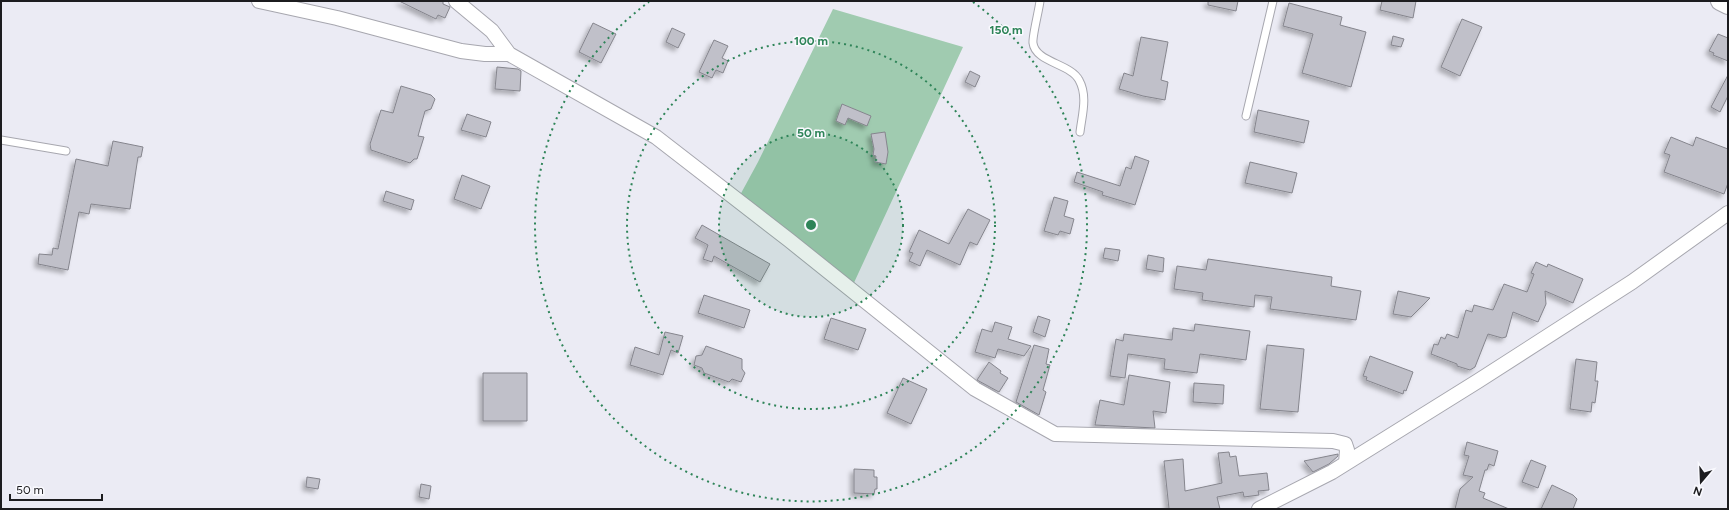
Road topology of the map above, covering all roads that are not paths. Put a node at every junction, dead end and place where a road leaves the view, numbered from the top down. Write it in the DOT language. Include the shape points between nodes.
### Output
graph roads {
  1 [pos="260,1"];
  2 [pos="456,1"];
  3 [pos="1040,1"];
  4 [pos="1273,1"];
  5 [pos="1720,1"];
  6 [pos="1728,5"];
  7 [pos="509,54"];
  8 [pos="1246,116"];
  9 [pos="1080,132"];
  10 [pos="1,140"];
  11 [pos="66,150"];
  12 [pos="1728,214"];
  13 [pos="1346,463"];
  14 [pos="1260,509"];
  1 -- 7 [label="street" via="337,18 461,52"];
  2 -- 7 [label="street" via="492,30"];
  3 -- 9 [label="lane" via="1033,43 1037,52 1044,58 1072,72 1079,80 1084,103"];
  4 -- 8 [label="lane"];
  5 -- 6 [label="street"];
  7 -- 13 [label="street" via="656,137 793,243 974,389 1055,434 1333,441 1345,444"];
  10 -- 11 [label="lane"];
  12 -- 13 [label="street" via="1632,282"];
  13 -- 14 [label="street"];
}
